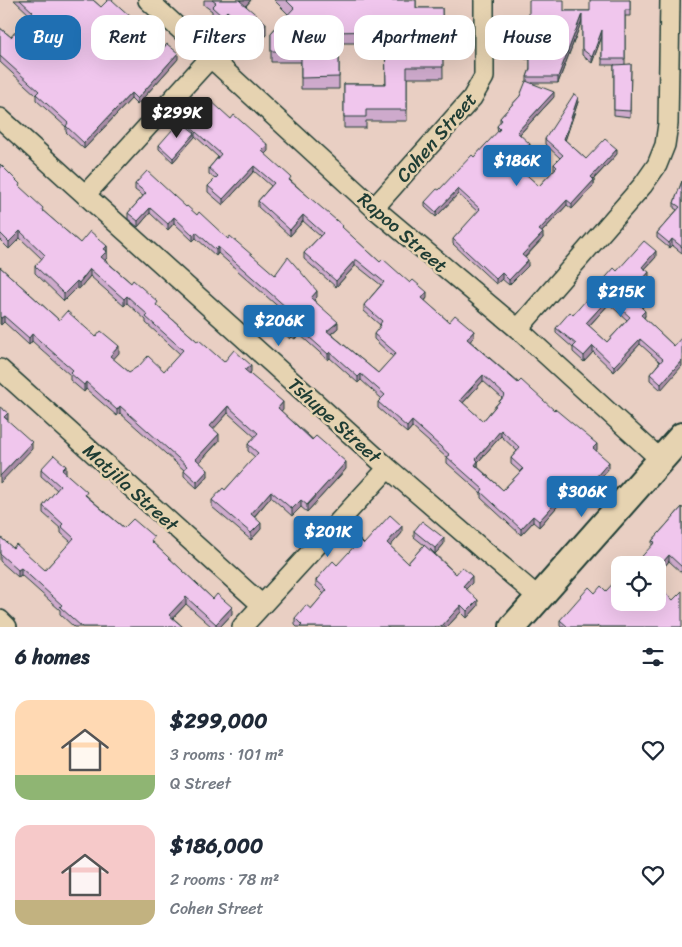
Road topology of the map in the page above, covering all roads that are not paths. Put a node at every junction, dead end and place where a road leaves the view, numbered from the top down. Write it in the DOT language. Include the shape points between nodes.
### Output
graph roads {
  1 [pos="148,0"];
  2 [pos="484,0"];
  3 [pos="670,0"];
  4 [pos="175,24"];
  5 [pos="208,60"];
  6 [pos="214,60"];
  7 [pos="0,118"];
  8 [pos="85,195"];
  9 [pos="374,208"];
  10 [pos="518,329"];
  11 [pos="0,369"];
  12 [pos="682,436"];
  13 [pos="661,460"];
  14 [pos="388,468"];
  15 [pos="539,598"];
  16 [pos="262,605"];
  17 [pos="0,620"];
  18 [pos="7,627"];
  19 [pos="242,627"];
  20 [pos="513,627"];
  1 -- 4 [label="street, Rapoo Street"];
  2 -- 9 [label="street, Cohen Street" via="484,77 479,87"];
  3 -- 10 [label="street" via="668,124 665,145 657,165"];
  5 -- 8 [label="street"];
  6 -- 9 [label="street, Rapoo Street"];
  7 -- 8 [label="street, Tshupe Street"];
  8 -- 14 [label="street, Tshupe Street"];
  9 -- 10 [label="street, Rapoo Street"];
  10 -- 13 [label="street, Rapoo Street"];
  11 -- 16 [label="street, Matjila Street"];
  12 -- 13 [label="street"];
  13 -- 15 [label="street"];
  14 -- 15 [label="street, Tshupe Street"];
  14 -- 16 [label="street"];
  15 -- 20 [label="street"];
  16 -- 19 [label="street"];
  17 -- 18 [label="street"];
}
